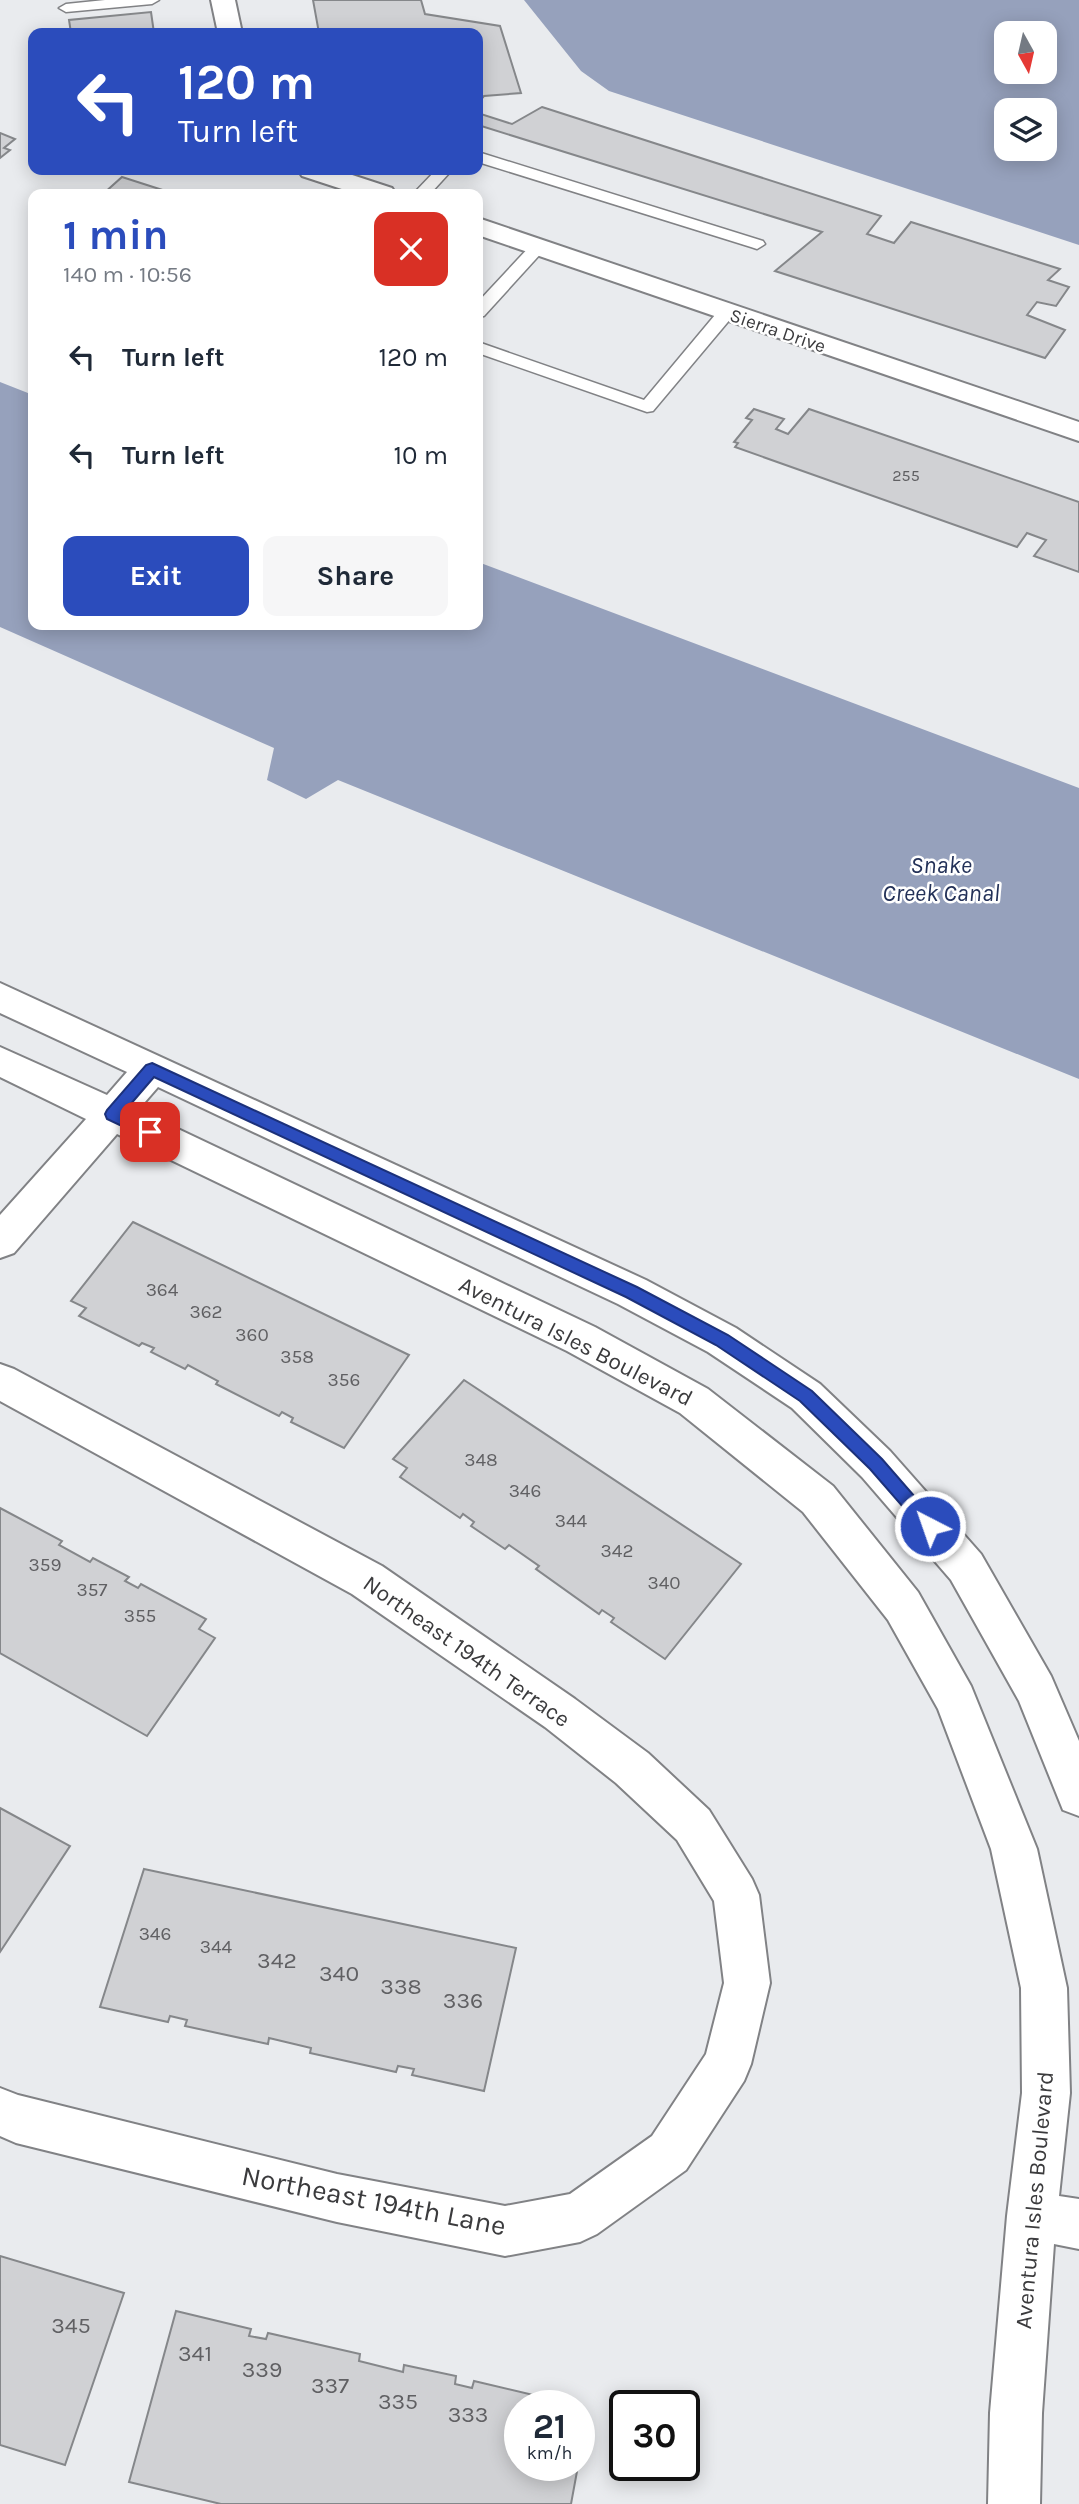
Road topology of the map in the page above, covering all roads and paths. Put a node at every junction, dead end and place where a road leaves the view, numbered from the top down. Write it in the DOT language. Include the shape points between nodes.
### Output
graph roads {
  1 [pos="152,0"];
  2 [pos="223,0"];
  3 [pos="66,8"];
  4 [pos="228,28"];
  5 [pos="483,159"];
  6 [pos="326,175"];
  7 [pos="438,175"];
  8 [pos="368,189"];
  9 [pos="426,189"];
  10 [pos="483,228"];
  11 [pos="757,244"];
  12 [pos="538,247"];
  13 [pos="483,307"];
  14 [pos="726,313"];
  15 [pos="483,349"];
  16 [pos="1079,432"];
  17 [pos="0,997"];
  18 [pos="0,1061"];
  19 [pos="152,1069"];
  20 [pos="112,1114"];
  21 [pos="0,1242"];
  22 [pos="0,1381"];
  23 [pos="1079,1795"];
  24 [pos="727,2064"];
  25 [pos="0,2112"];
  26 [pos="1032,2216"];
  27 [pos="1079,2224"];
  28 [pos="1014,2504"];
  1 -- 3 [label="lane"];
  2 -- 4 [label="street"];
  5 -- 11 [label="lane"];
  6 -- 8 [label="street"];
  7 -- 9 [label="lane"];
  10 -- 12 [label="street, Sierra Drive"];
  12 -- 13 [label="lane"];
  12 -- 14 [label="street, Sierra Drive"];
  14 -- 15 [label="lane" via="647,407"];
  14 -- 16 [label="street, Sierra Drive"];
  17 -- 19 [label="street"];
  18 -- 20 [label="street, Aventura Isles Boulevard"];
  19 -- 20 [label="street"];
  19 -- 23 [label="street" via="632,1292 722,1340 806,1396 876,1464 966,1567 1037,1690"];
  20 -- 21 [label="street"];
  20 -- 26 [label="street, Aventura Isles Boulevard" via="581,1339 694,1401 818,1499 903,1606 956,1700 1014,1849 1044,1988 1046,2093"];
  22 -- 24 [label="street, Northeast 194th Terrace" via="375,1586 560,1713 632,1768 683,1815 736,1895 747,1983"];
  24 -- 25 [label="street, Northeast 194th Lane" via="670,2153 580,2217 505,2231 337,2197"];
  26 -- 27 [label="street"];
  26 -- 28 [label="street, Aventura Isles Boulevard" via="1016,2413"];
}
